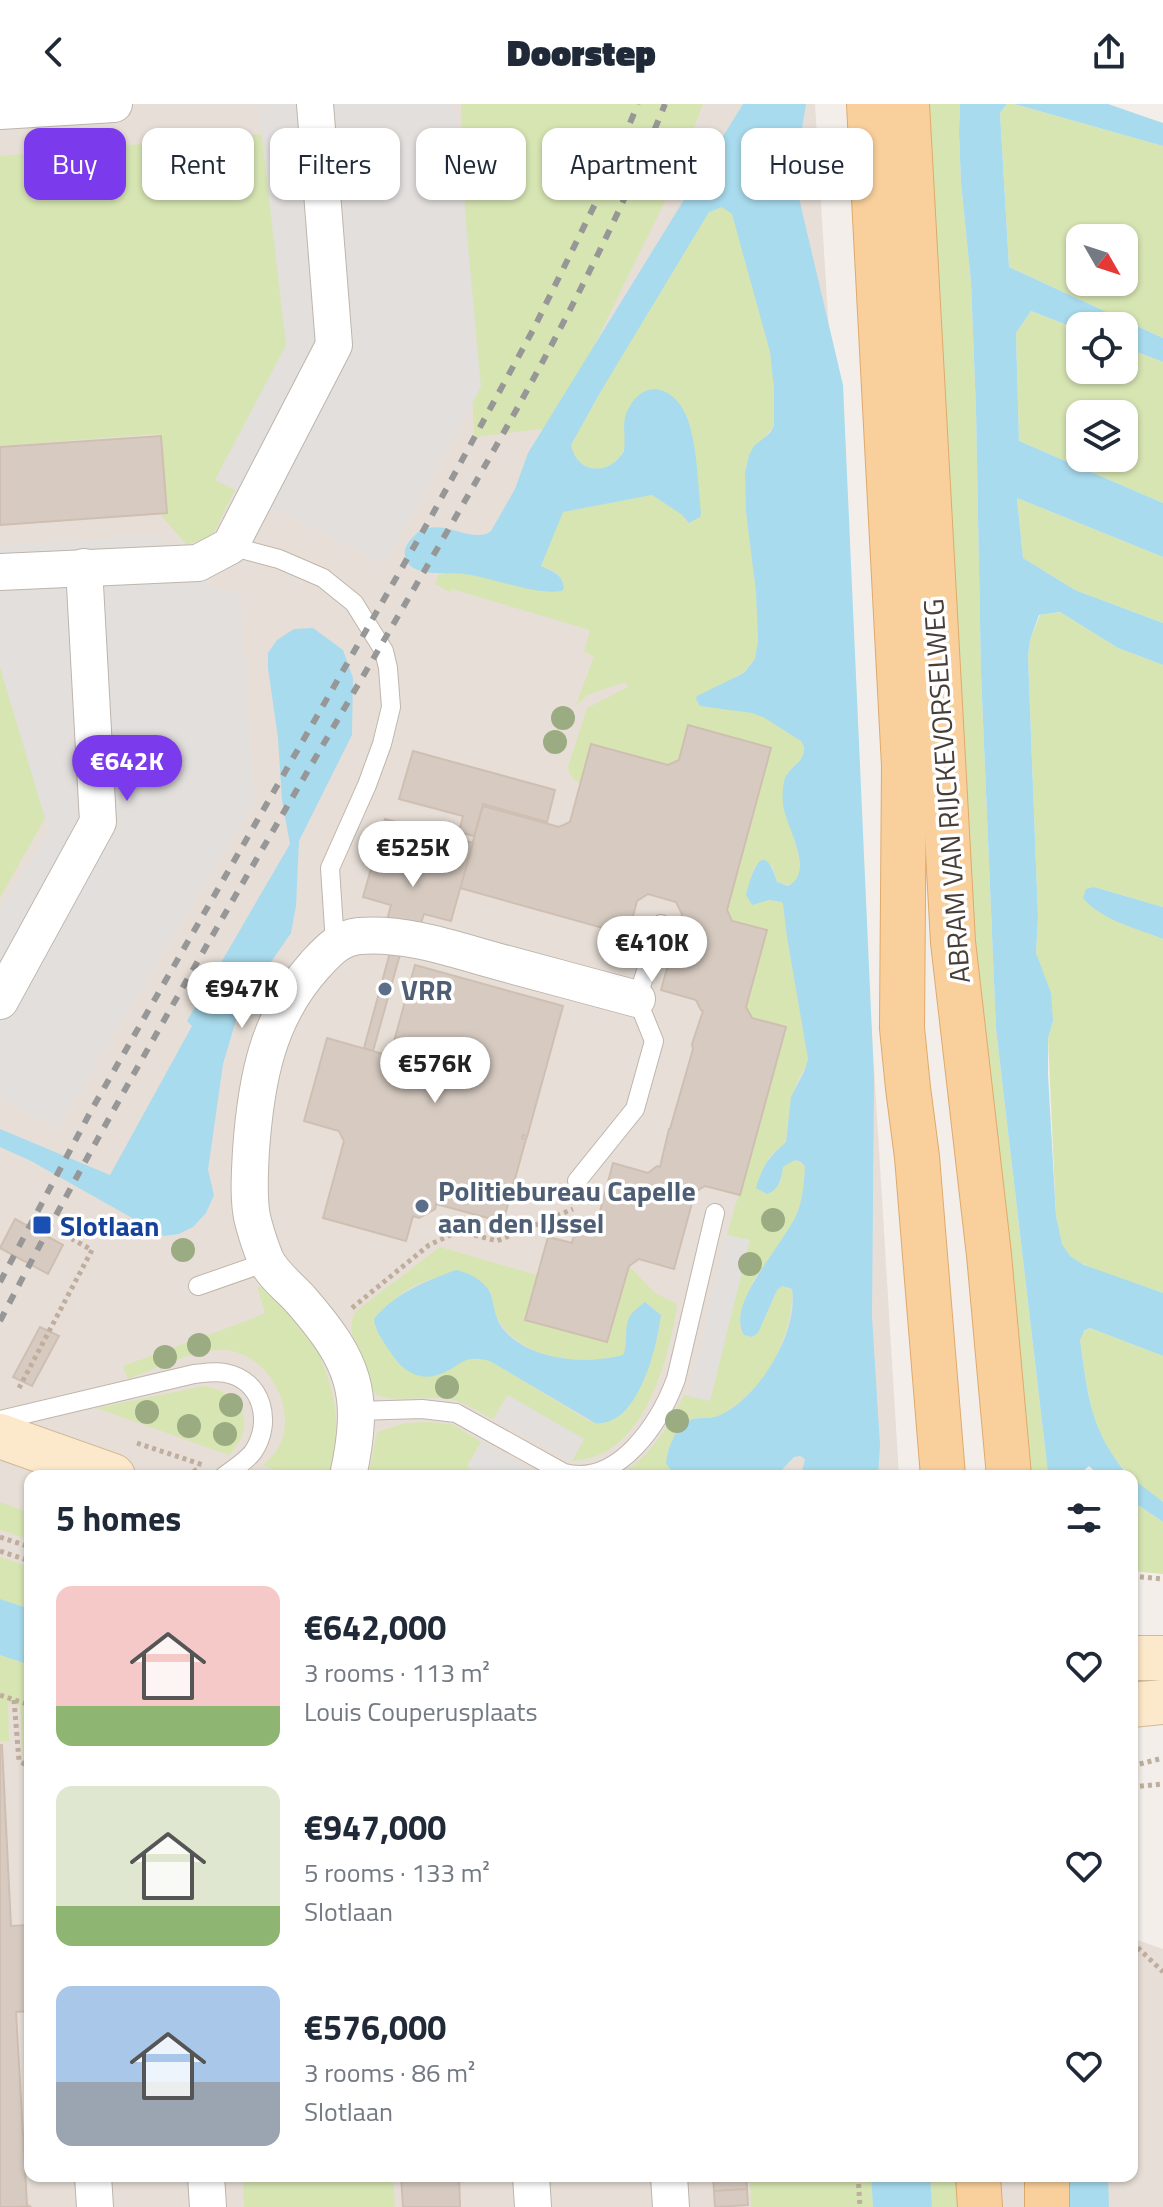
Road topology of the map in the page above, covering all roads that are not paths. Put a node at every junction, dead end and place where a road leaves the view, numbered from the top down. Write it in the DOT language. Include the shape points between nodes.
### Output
graph roads {
  1 [pos="114,104"];
  2 [pos="315,104"];
  3 [pos="869,104"];
  4 [pos="907,104"];
  5 [pos="0,111"];
  6 [pos="230,546"];
  7 [pos="84,567"];
  8 [pos="0,572"];
  9 [pos="661,924"];
  10 [pos="335,944"];
  11 [pos="637,999"];
  12 [pos="0,1001"];
  13 [pos="577,1181"];
  14 [pos="715,1213"];
  15 [pos="267,1262"];
  16 [pos="198,1286"];
  17 [pos="357,1411"];
  18 [pos="0,1420"];
  19 [pos="0,1436"];
  20 [pos="0,1465"];
  21 [pos="96,1470"];
  22 [pos="232,1470"];
  23 [pos="349,1470"];
  24 [pos="559,1470"];
  25 [pos="600,1470"];
  26 [pos="943,1470"];
  27 [pos="1008,1470"];
  28 [pos="24,1474"];
  29 [pos="1138,1658"];
  30 [pos="1163,1658"];
  31 [pos="1163,1702"];
  32 [pos="1138,1704"];
  33 [pos="93,2182"];
  34 [pos="206,2182"];
  35 [pos="531,2182"];
  36 [pos="669,2182"];
  37 [pos="978,2182"];
  38 [pos="1047,2182"];
  39 [pos="95,2207"];
  40 [pos="208,2207"];
  41 [pos="533,2207"];
  42 [pos="671,2207"];
  43 [pos="980,2207"];
  44 [pos="1047,2207"];
  1 -- 5 [label="street"];
  2 -- 6 [label="street" via="334,345"];
  3 -- 26 [label="main road, ABRAM VAN RIJCKEVORSELWEG" via="904,766 902,1028"];
  4 -- 27 [label="main road, ABRAM VAN RIJCKEVORSELWEG" via="953,942"];
  6 -- 7 [label="street" via="198,563"];
  6 -- 10 [label="lane" via="323,578 354,603 384,651 391,707 382,744 330,868"];
  7 -- 8 [label="street"];
  7 -- 12 [label="street" via="98,822"];
  9 -- 11 [label="lane"];
  10 -- 11 [label="street" via="356,936 431,943"];
  10 -- 15 [label="street" via="284,1008 262,1069 250,1169 252,1216"];
  11 -- 13 [label="lane" via="654,1041 635,1109"];
  14 -- 25 [label="lane" via="668,1401 630,1452"];
  15 -- 16 [label="lane"];
  15 -- 17 [label="street" via="326,1329 344,1358"];
  17 -- 23 [label="street"];
  17 -- 24 [label="lane" via="456,1413"];
  18 -- 22 [label="lane" via="194,1374 227,1373 245,1381 257,1395 264,1421 252,1454"];
  19 -- 21 [label="street"];
  20 -- 28 [label="street"];
  29 -- 30 [label="street"];
  31 -- 32 [label="street"];
  33 -- 39 [label="street"];
  34 -- 40 [label="street"];
  35 -- 41 [label="street"];
  36 -- 42 [label="street"];
  37 -- 43 [label="main road"];
  38 -- 44 [label="main road"];
}
